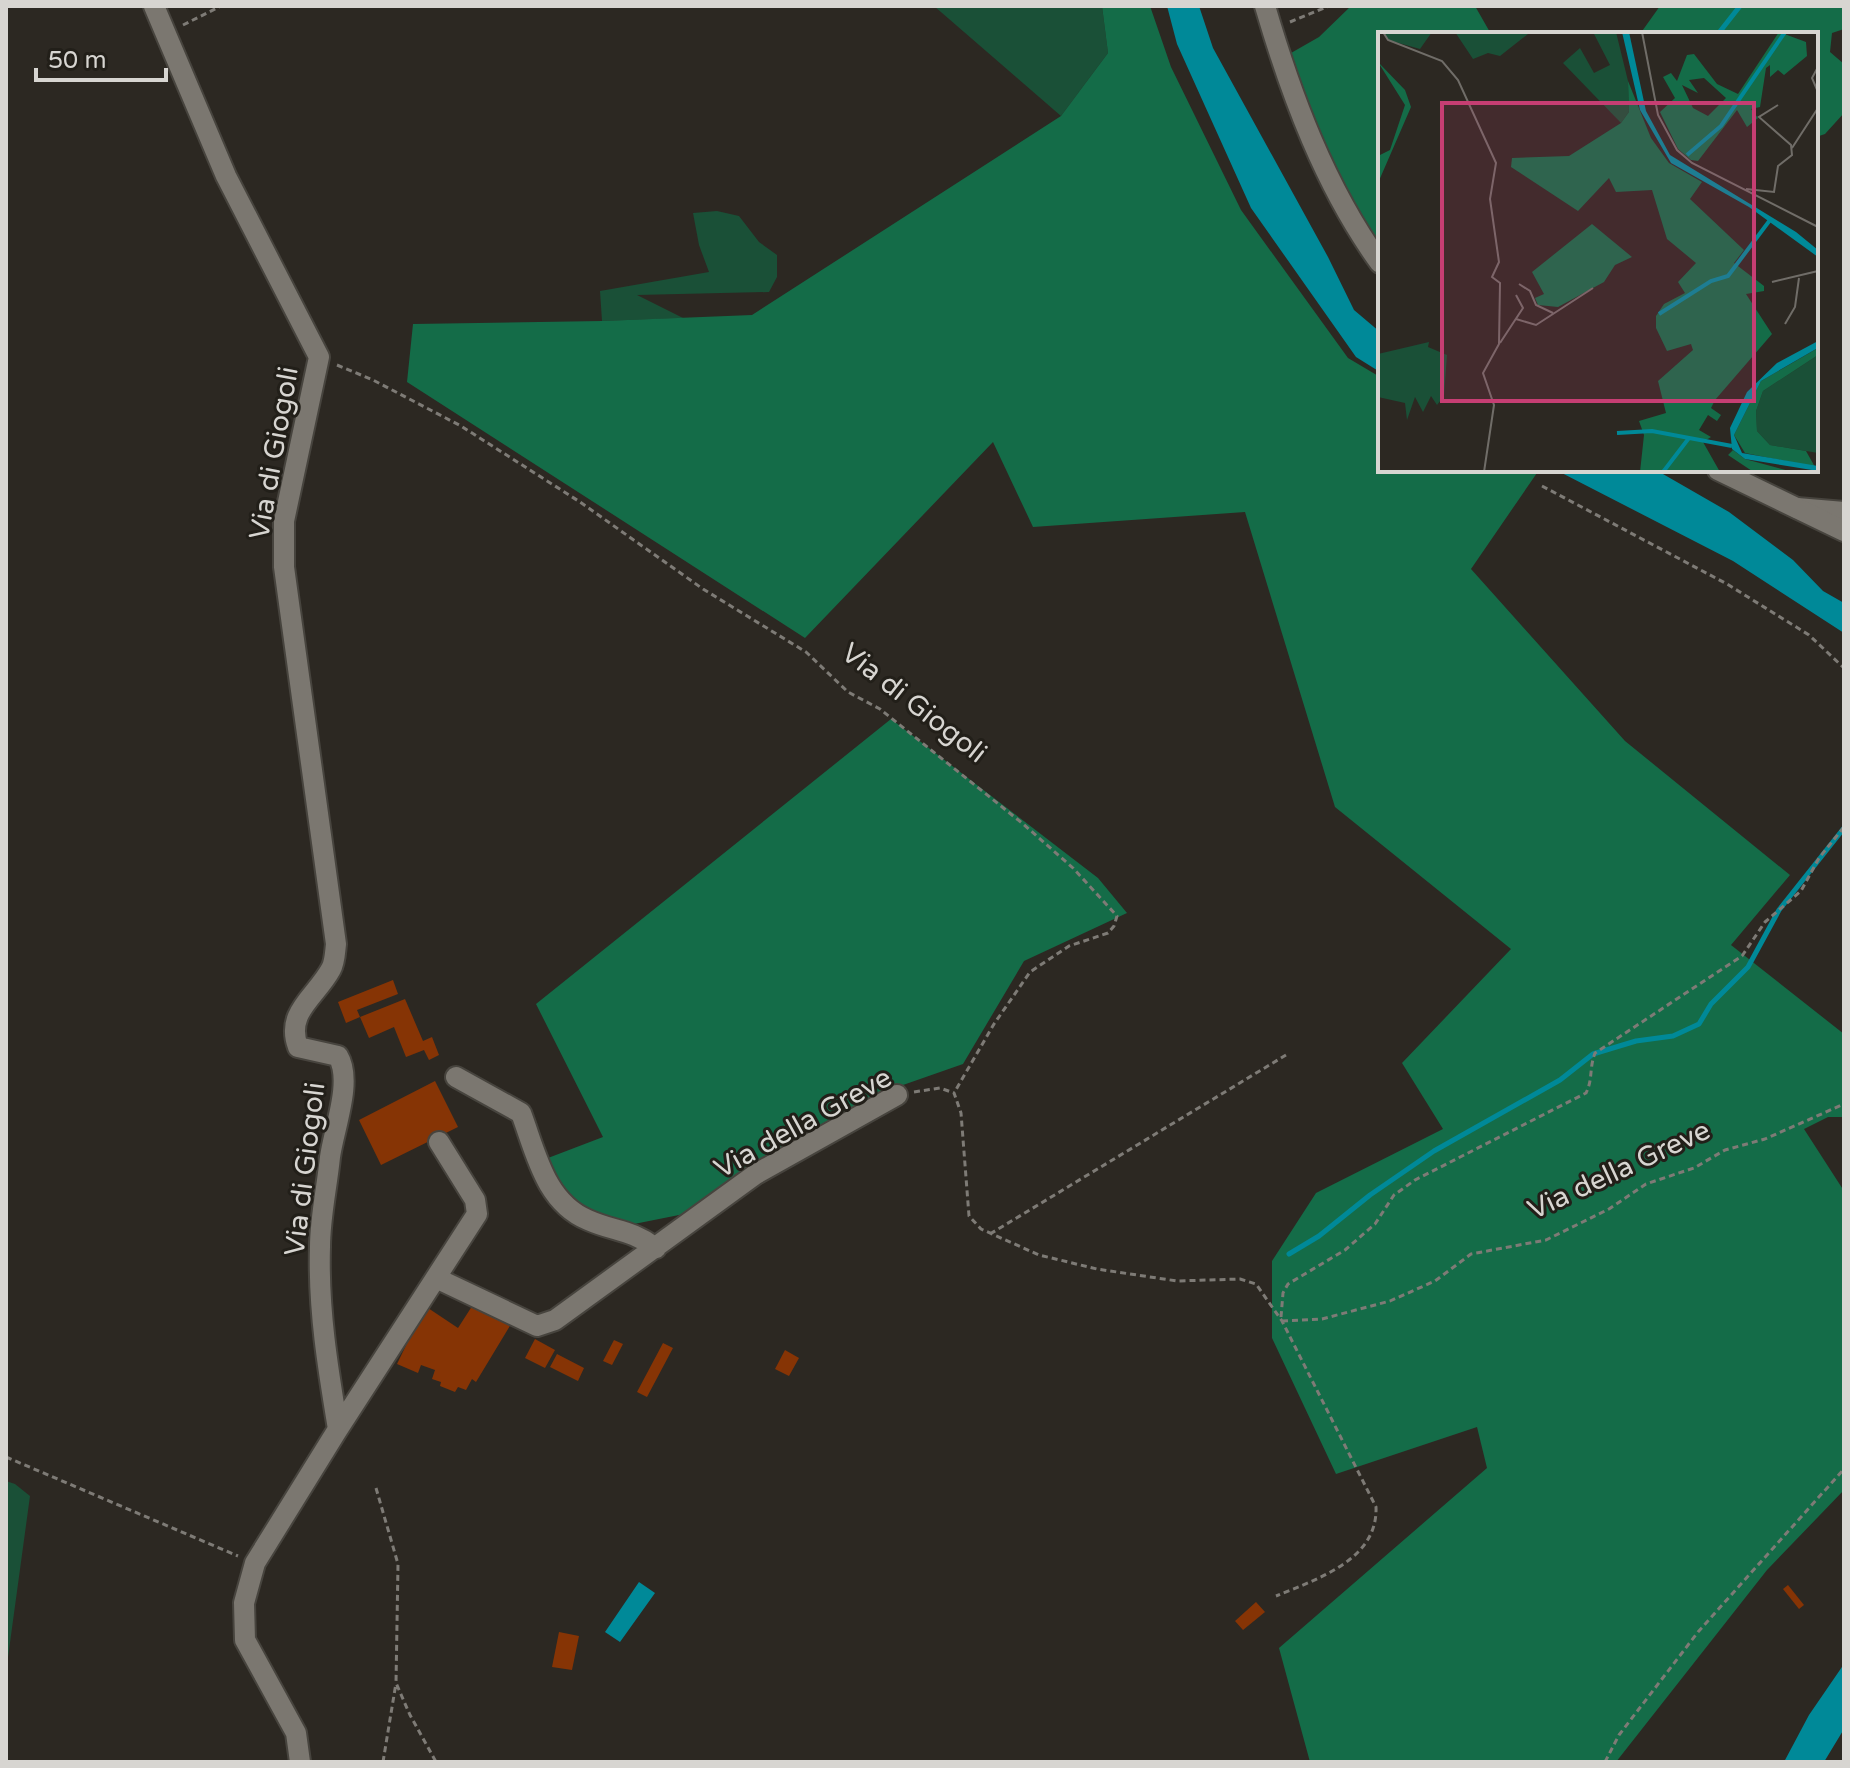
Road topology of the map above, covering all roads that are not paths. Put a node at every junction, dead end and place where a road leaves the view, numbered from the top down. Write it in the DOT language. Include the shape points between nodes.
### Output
graph roads {
  1 [pos="154,6"];
  2 [pos="1265,6"];
  3 [pos="1378,260"];
  4 [pos="1722,472"];
  5 [pos="1797,508"];
  6 [pos="1844,512"];
  7 [pos="1844,531"];
  8 [pos="456,1077"];
  9 [pos="897,1095"];
  10 [pos="439,1142"];
  11 [pos="656,1248"];
  12 [pos="438,1279"];
  13 [pos="338,1429"];
  14 [pos="300,1762"];
  1 -- 13 [label="street, Via di Giogoli" via="226,176 319,357 284,521 284,567 336,944 333,967 298,1014 293,1033 298,1047 338,1056 345,1081 320,1246 323,1334"];
  2 -- 3 [label="street" via="1298,107 1330,177"];
  4 -- 5 [label="street"];
  5 -- 6 [label="street"];
  5 -- 7 [label="street"];
  8 -- 11 [label="street" via="521,1113 556,1198 586,1220 638,1235"];
  9 -- 11 [label="street, Via della Greve" via="756,1174"];
  10 -- 12 [label="street" via="475,1200 477,1214"];
  11 -- 12 [label="street, Via della Greve" via="555,1320 537,1326"];
  12 -- 13 [label="street"];
  13 -- 14 [label="street" via="255,1563 244,1603 245,1640 296,1733"];
}
